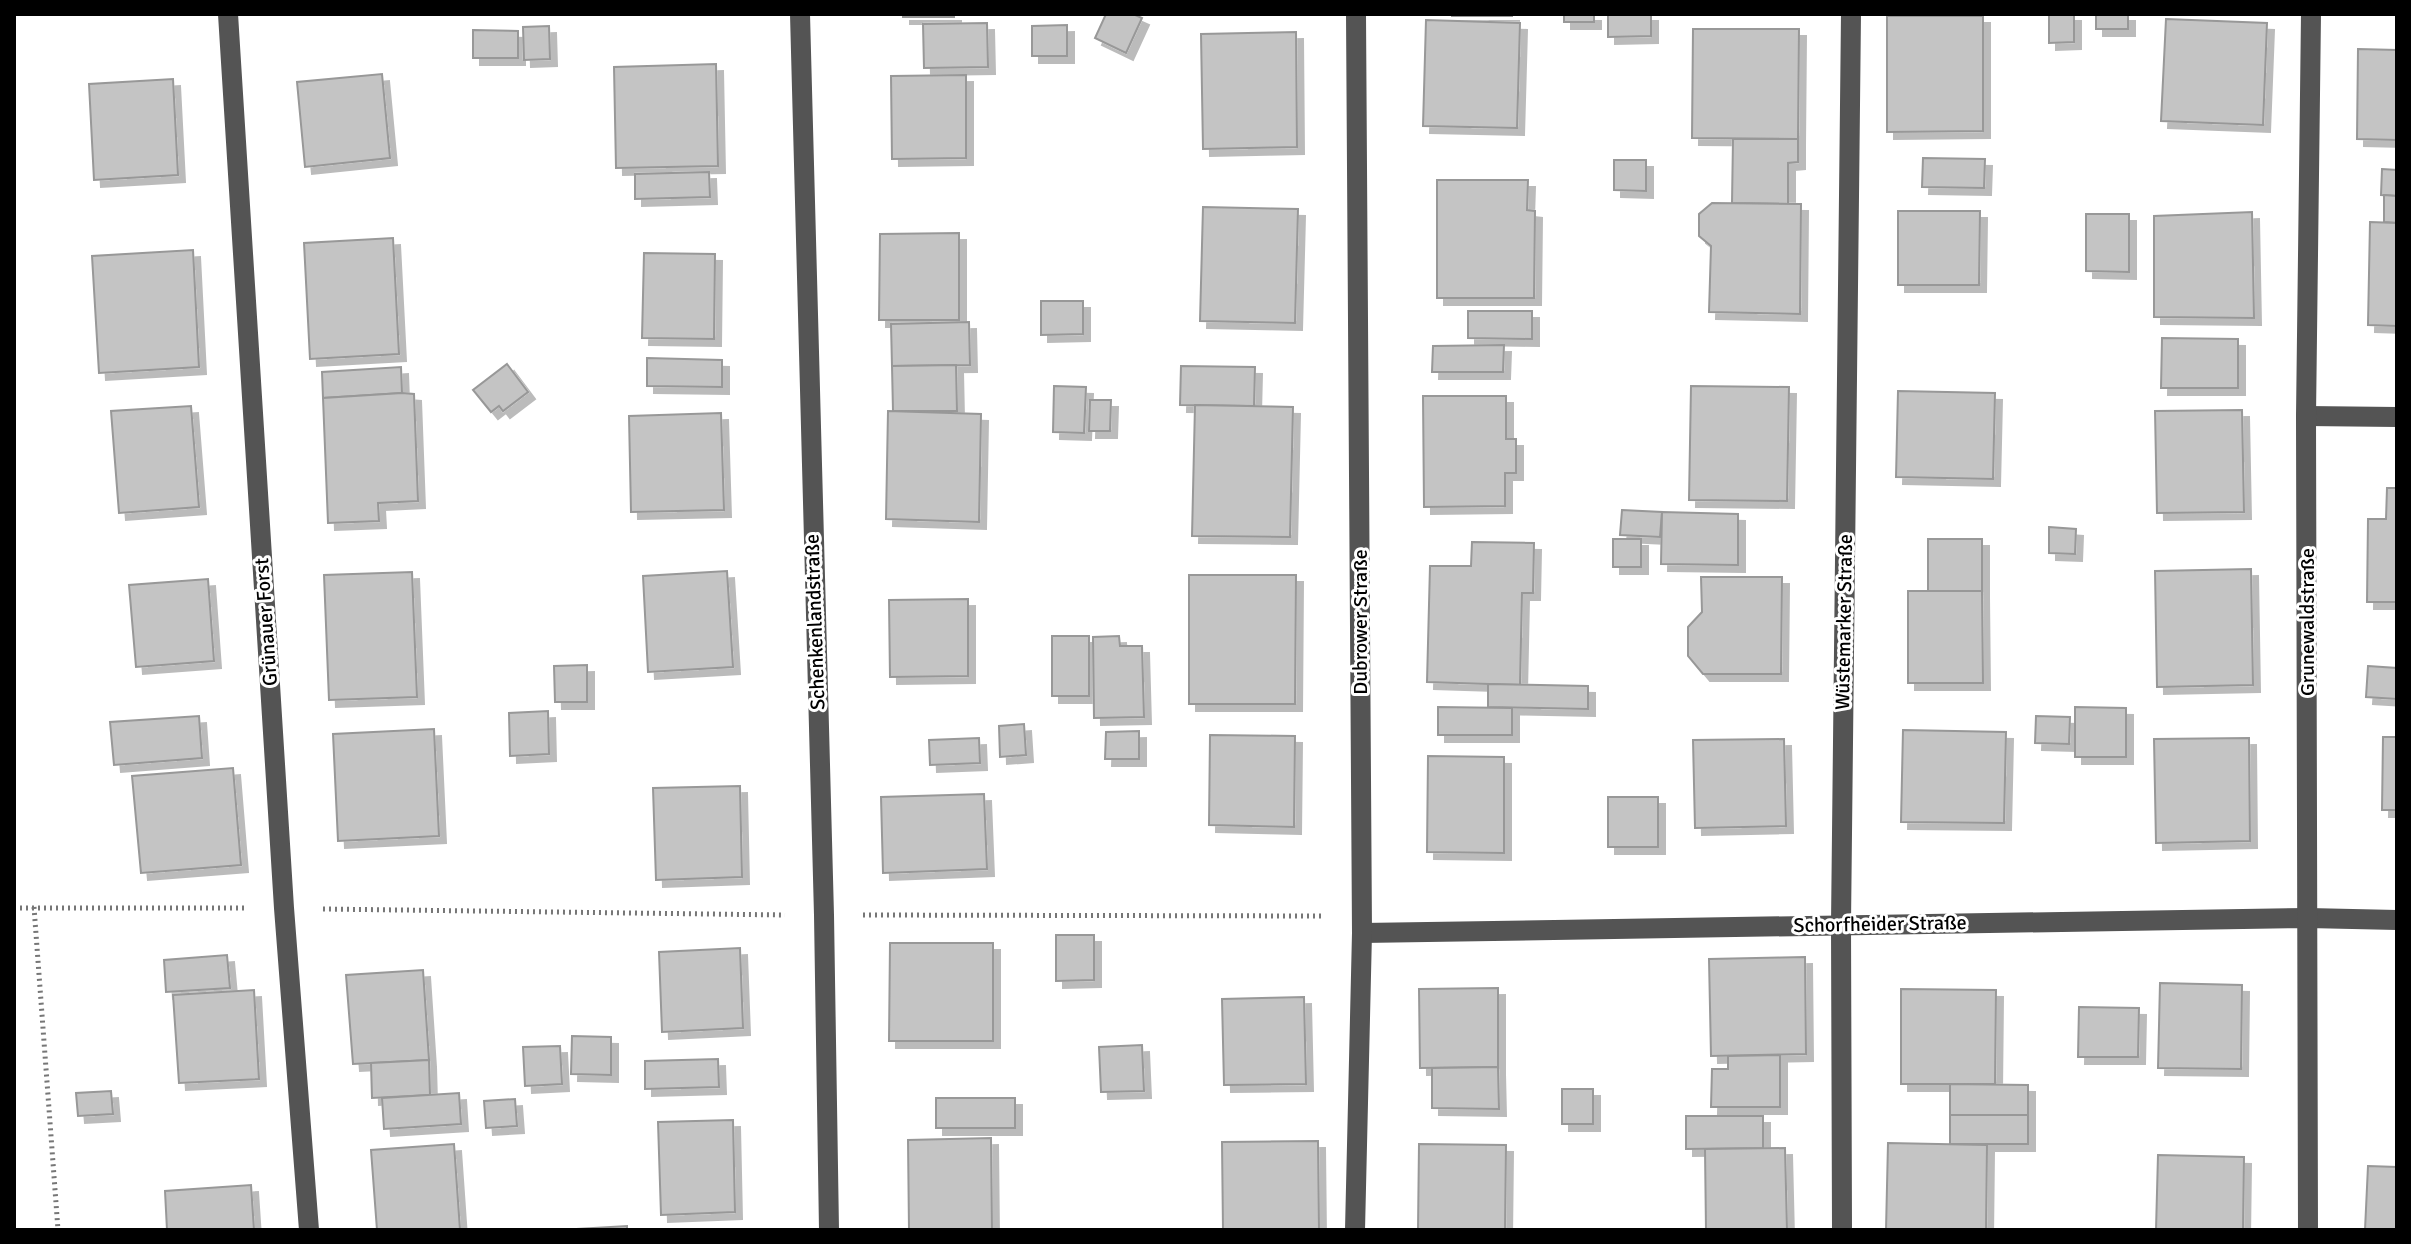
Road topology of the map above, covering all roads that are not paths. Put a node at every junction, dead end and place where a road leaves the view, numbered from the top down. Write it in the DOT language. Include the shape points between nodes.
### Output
graph roads {
  1 [pos="228,14"];
  2 [pos="800,14"];
  3 [pos="1356,14"];
  4 [pos="1851,14"];
  5 [pos="2311,14"];
  6 [pos="2306,416"];
  7 [pos="2397,417"];
  8 [pos="2308,918"];
  9 [pos="2397,920"];
  10 [pos="1841,924"];
  11 [pos="1362,933"];
  12 [pos="309,1230"];
  13 [pos="829,1230"];
  14 [pos="1355,1230"];
  15 [pos="1842,1230"];
  16 [pos="2308,1230"];
  1 -- 12 [label="street, Grünauer Forst"];
  2 -- 13 [label="street, Schenkenlandstraße"];
  3 -- 11 [label="street, Dubrower Straße"];
  4 -- 10 [label="street, Wüstemarker Straße"];
  5 -- 6 [label="street, Grunewaldstraße"];
  6 -- 7 [label="street"];
  6 -- 8 [label="street, Grunewaldstraße"];
  8 -- 9 [label="street, Schorfheider Straße"];
  8 -- 10 [label="street, Schorfheider Straße"];
  8 -- 16 [label="street, Grunewaldstraße"];
  10 -- 11 [label="street, Schorfheider Straße"];
  10 -- 15 [label="street, Wüstemarker Straße"];
  11 -- 14 [label="street, Dubrower Straße"];
}
